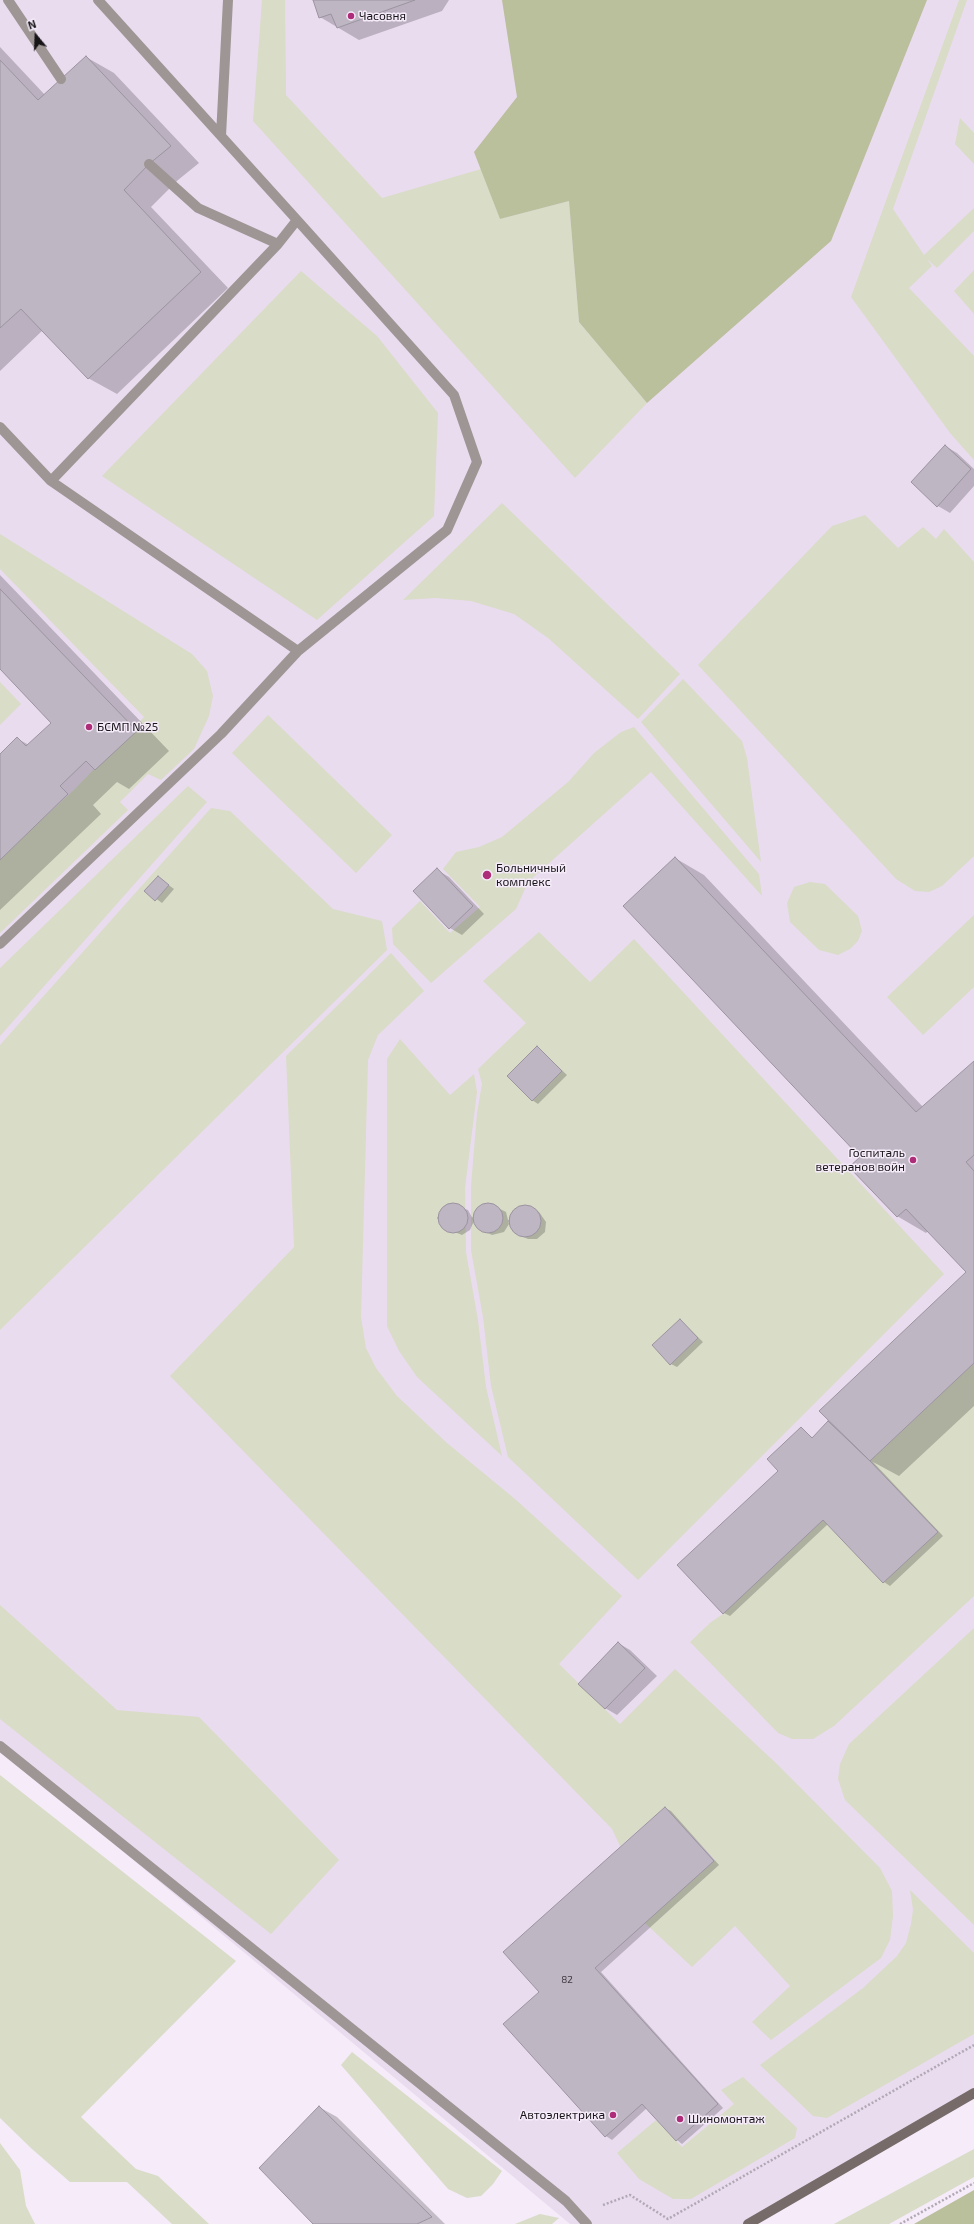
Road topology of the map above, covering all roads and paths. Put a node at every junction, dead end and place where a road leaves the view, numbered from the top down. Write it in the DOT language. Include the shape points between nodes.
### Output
graph roads {
  1 [pos="8,0"];
  2 [pos="98,0"];
  3 [pos="228,0"];
  4 [pos="61,78"];
  5 [pos="221,136"];
  6 [pos="149,164"];
  7 [pos="297,220"];
  8 [pos="278,244"];
  9 [pos="0,427"];
  10 [pos="51,481"];
  11 [pos="298,651"];
  12 [pos="0,944"];
  13 [pos="0,1746"];
  14 [pos="974,2044"];
  15 [pos="974,2093"];
  16 [pos="974,2182"];
  17 [pos="579,2214"];
  18 [pos="588,2224"];
  19 [pos="748,2224"];
  20 [pos="900,2224"];
  1 -- 4 [label="lane"];
  2 -- 5 [label="lane"];
  3 -- 5 [label="lane"];
  5 -- 7 [label="lane"];
  6 -- 8 [label="lane" via="198,208"];
  7 -- 8 [label="lane"];
  7 -- 11 [label="lane" via="454,395 477,462 447,530"];
  8 -- 10 [label="lane"];
  9 -- 10 [label="lane"];
  10 -- 11 [label="lane"];
  11 -- 12 [label="lane" via="221,734"];
  13 -- 17 [label="lane"];
  14 -- 17 [label="path" via="668,2219 630,2195"];
  15 -- 19 [label="main road"];
  16 -- 20 [label="path"];
  17 -- 18 [label="lane"];
}
